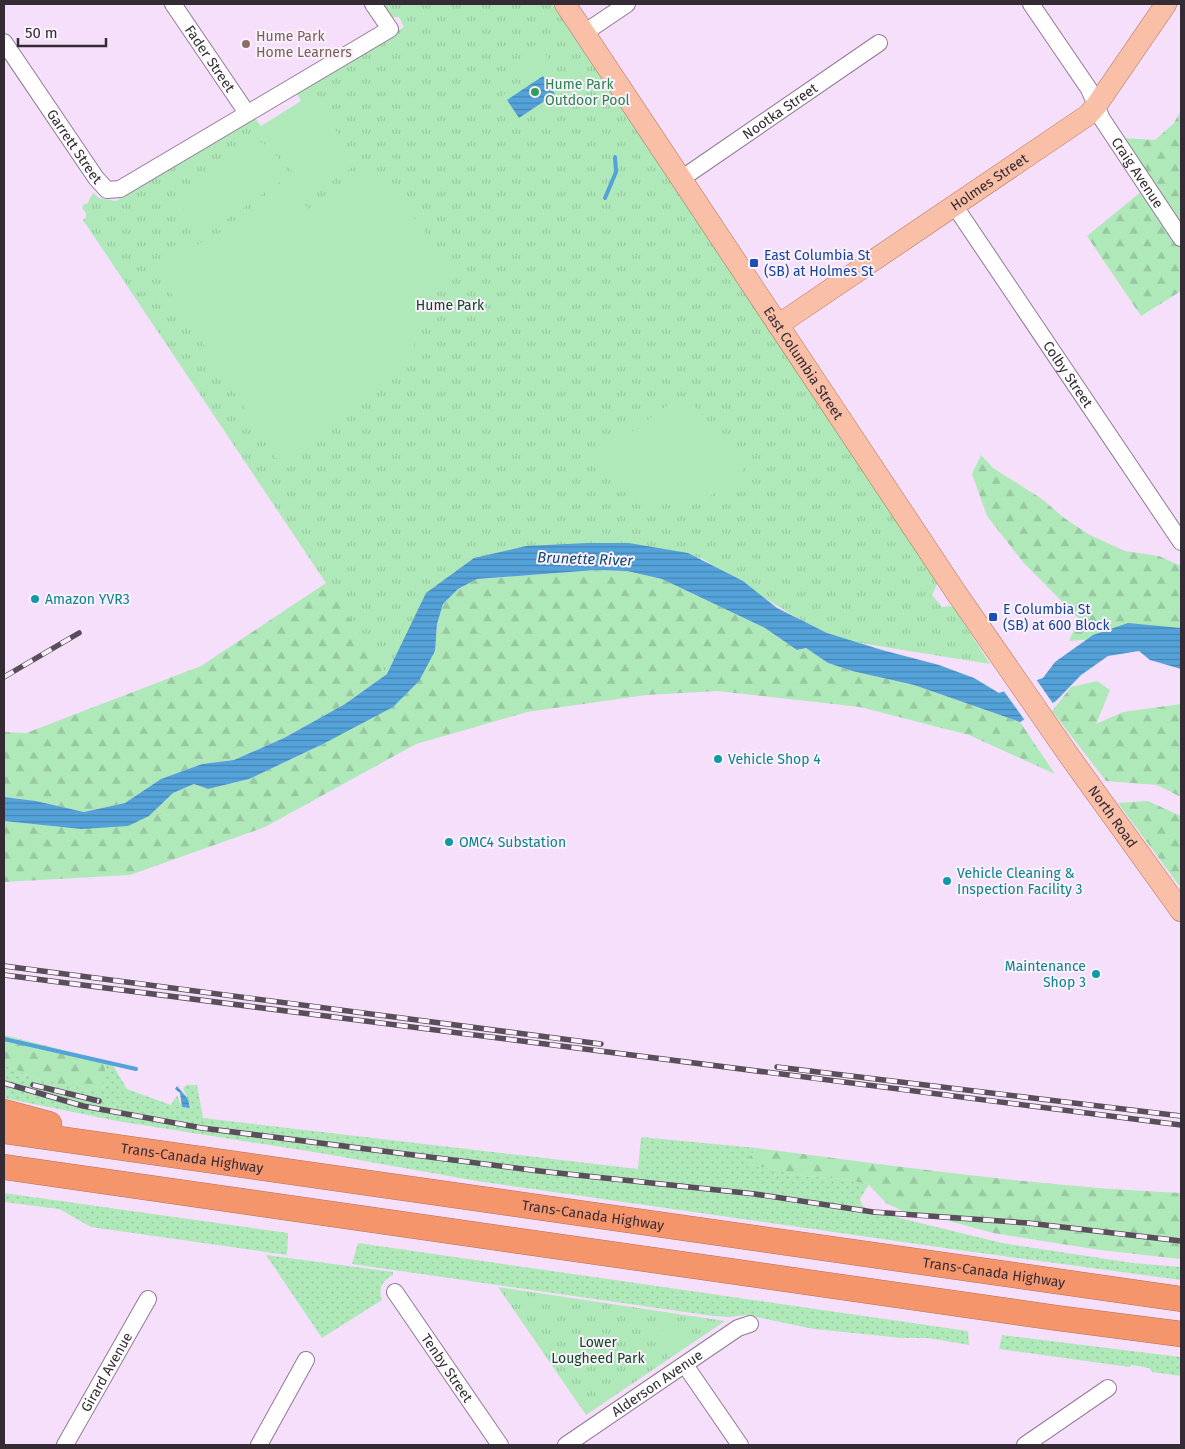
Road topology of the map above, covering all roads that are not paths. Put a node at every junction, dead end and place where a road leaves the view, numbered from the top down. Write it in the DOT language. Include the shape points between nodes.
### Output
graph roads {
  1 [pos="173,4"];
  2 [pos="373,4"];
  3 [pos="565,4"];
  4 [pos="627,4"];
  5 [pos="1031,4"];
  6 [pos="1166,4"];
  7 [pos="584,33"];
  8 [pos="4,42"];
  9 [pos="879,43"];
  10 [pos="1096,106"];
  11 [pos="247,113"];
  12 [pos="681,179"];
  13 [pos="954,205"];
  14 [pos="1181,238"];
  15 [pos="778,325"];
  16 [pos="1181,542"];
  17 [pos="1046,722"];
  18 [pos="1181,911"];
  19 [pos="4,1112"];
  20 [pos="4,1131"];
  21 [pos="152,1153"];
  22 [pos="4,1167"];
  23 [pos="4,1171"];
  24 [pos="51,1174"];
  25 [pos="395,1292"];
  26 [pos="148,1299"];
  27 [pos="1181,1299"];
  28 [pos="750,1324"];
  29 [pos="1181,1334"];
  30 [pos="306,1360"];
  31 [pos="685,1365"];
  32 [pos="1108,1388"];
  33 [pos="65,1445"];
  34 [pos="259,1445"];
  35 [pos="500,1445"];
  36 [pos="566,1445"];
  37 [pos="740,1445"];
  38 [pos="1025,1445"];
  1 -- 11 [label="street, Fader Street"];
  2 -- 11 [label="street" via="390,29"];
  3 -- 7 [label="main road, East Columbia Street"];
  4 -- 7 [label="street"];
  5 -- 10 [label="street, Craig Avenue" via="1089,88"];
  6 -- 10 [label="main road, Holmes Street"];
  7 -- 12 [label="main road, East Columbia Street"];
  8 -- 11 [label="street, Garrett Street" via="77,152 107,190 120,189"];
  9 -- 12 [label="street, Nootka Street"];
  10 -- 13 [label="main road, Holmes Street" via="1088,115"];
  10 -- 14 [label="street, Craig Avenue"];
  12 -- 15 [label="main road, East Columbia Street"];
  13 -- 15 [label="main road, Holmes Street"];
  13 -- 16 [label="street, Colby Street"];
  15 -- 17 [label="main road, East Columbia Street"];
  17 -- 18 [label="main road, North Road"];
  19 -- 21 [label="highway"];
  20 -- 21 [label="highway, Trans-Canada Highway"];
  21 -- 27 [label="highway, Trans-Canada Highway"];
  22 -- 24 [label="highway"];
  23 -- 24 [label="highway"];
  24 -- 29 [label="highway"];
  25 -- 35 [label="street, Tenby Street"];
  26 -- 33 [label="street, Girard Avenue"];
  28 -- 31 [label="street, Alderson Avenue" via="738,1328"];
  30 -- 34 [label="street"];
  31 -- 36 [label="street, Alderson Avenue"];
  31 -- 37 [label="street"];
  32 -- 38 [label="street"];
}
